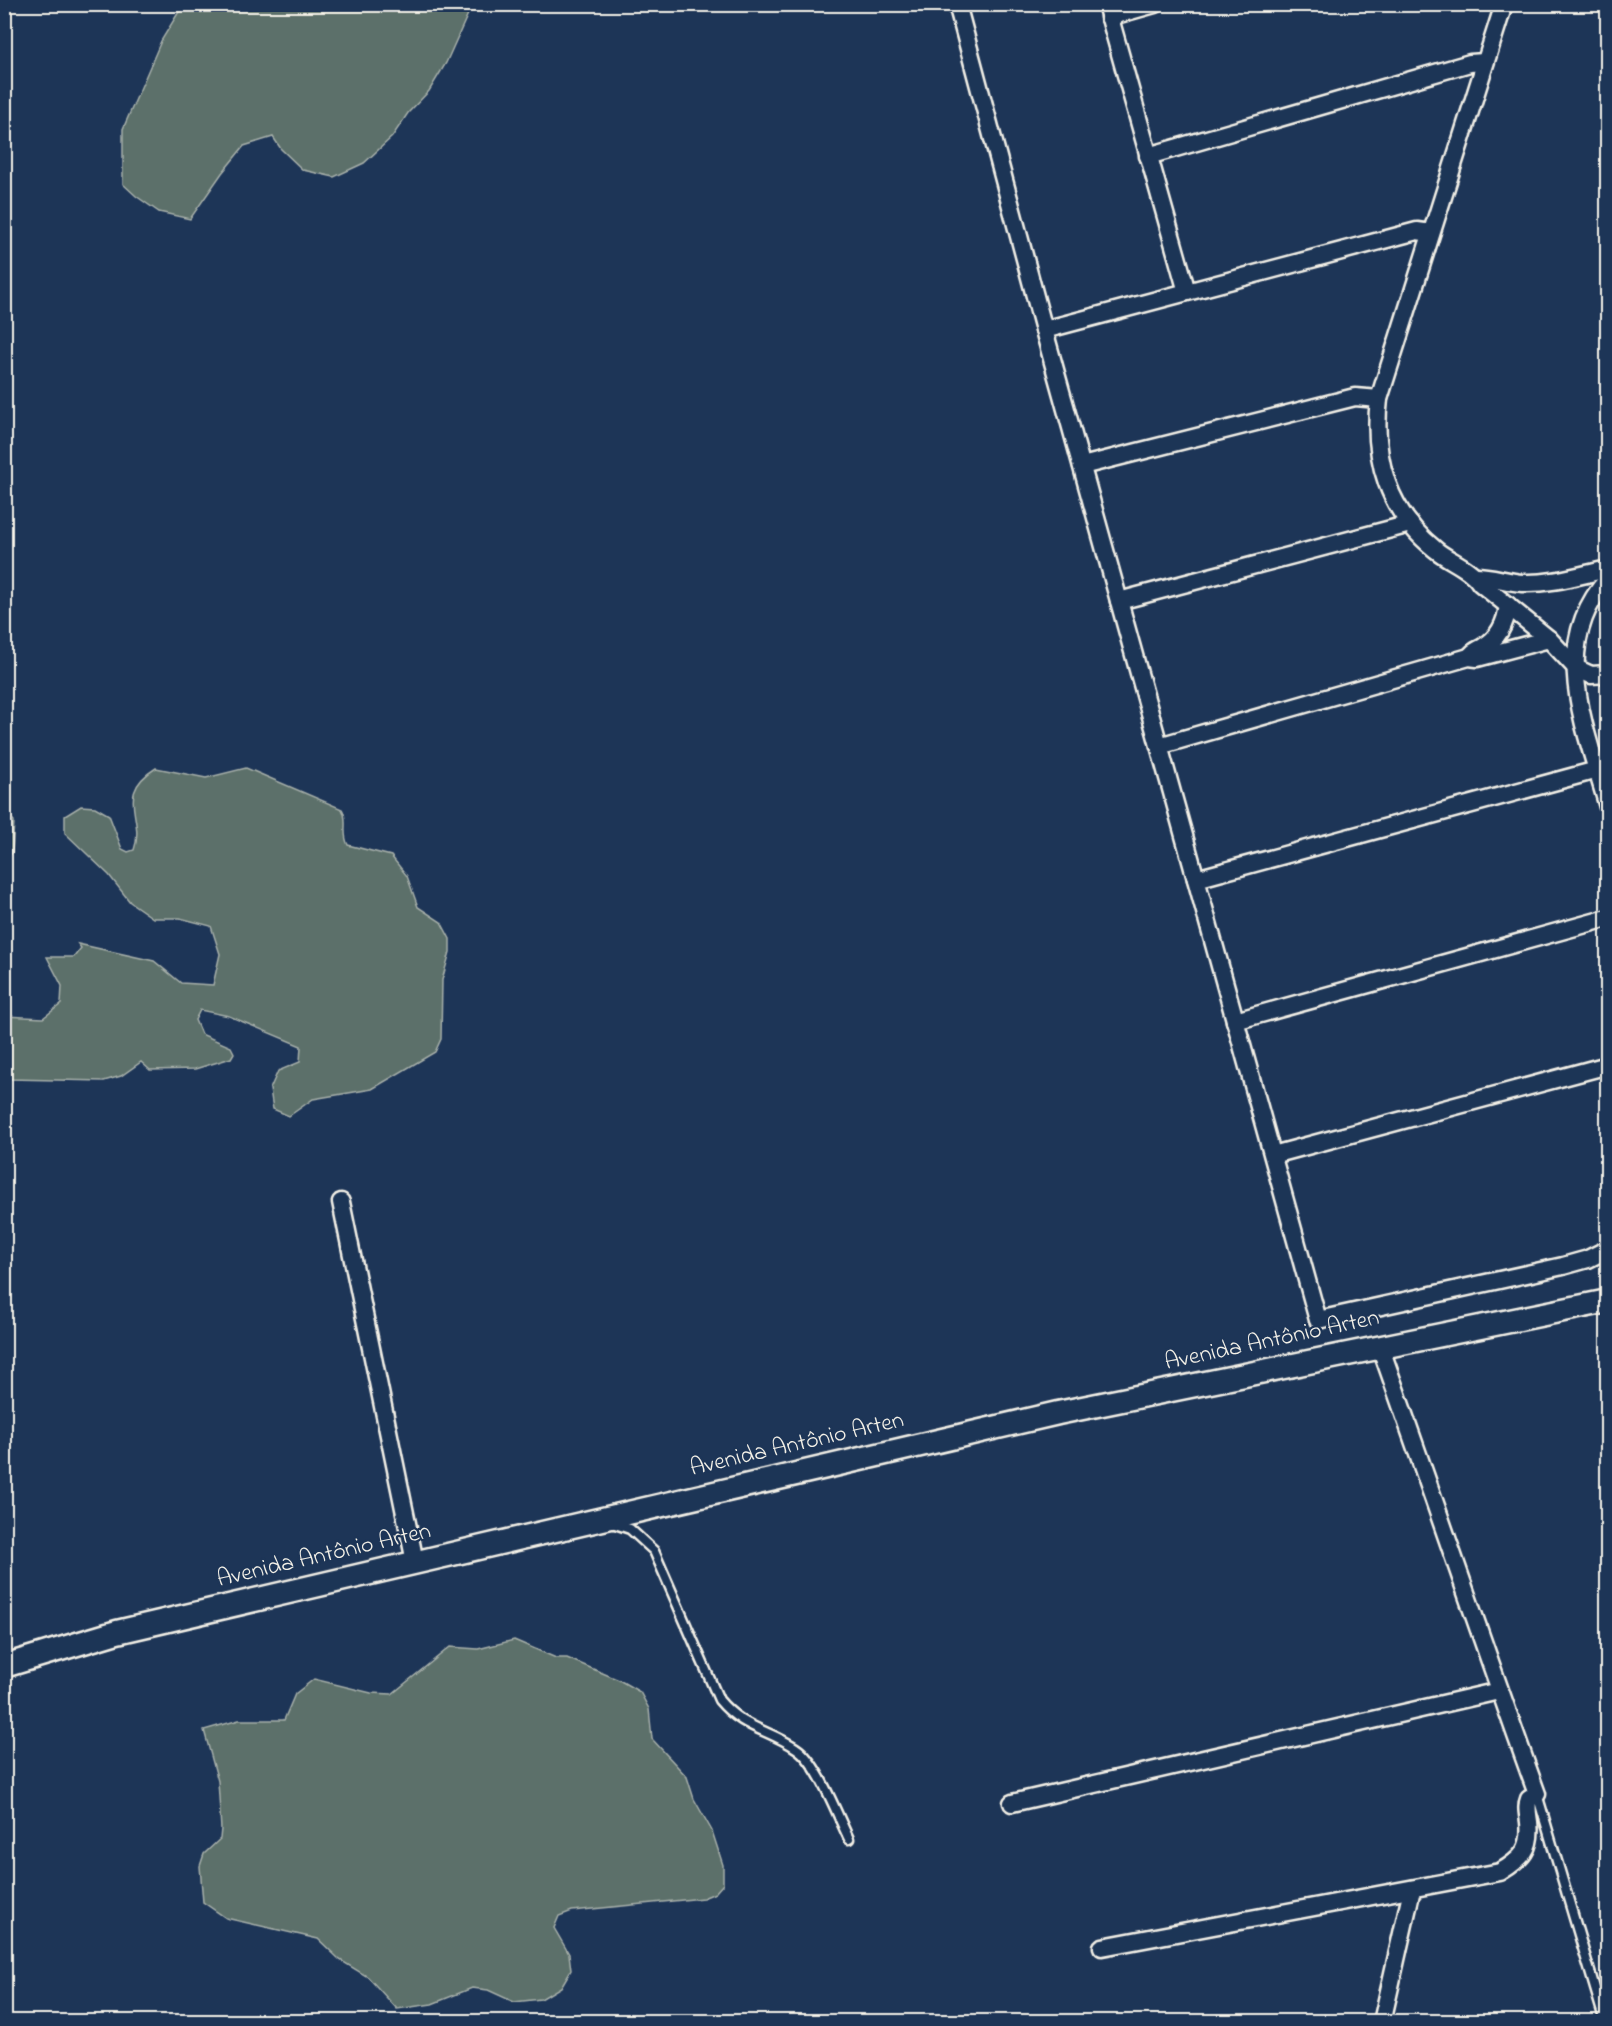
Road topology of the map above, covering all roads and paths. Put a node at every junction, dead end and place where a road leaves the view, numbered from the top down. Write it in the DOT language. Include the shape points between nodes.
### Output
graph roads {
  1 [pos="957,4"];
  2 [pos="1155,4"];
  3 [pos="1504,4"];
  4 [pos="1108,11"];
  5 [pos="1485,63"];
  6 [pos="1148,156"];
  7 [pos="1431,233"];
  8 [pos="1187,292"];
  9 [pos="1044,330"];
  10 [pos="1379,399"];
  11 [pos="1082,466"];
  12 [pos="1410,524"];
  13 [pos="1608,569"];
  14 [pos="1476,576"];
  15 [pos="1608,579"];
  16 [pos="1119,601"];
  17 [pos="1508,605"];
  18 [pos="1549,639"];
  19 [pos="1469,657"];
  20 [pos="1576,668"];
  21 [pos="1608,674"];
  22 [pos="1159,746"];
  23 [pos="1597,770"];
  24 [pos="1608,807"];
  25 [pos="1196,879"];
  26 [pos="1608,918"];
  27 [pos="1235,1021"];
  28 [pos="1608,1065"];
  29 [pos="1273,1155"];
  30 [pos="340,1202"];
  31 [pos="1608,1249"];
  32 [pos="1608,1301"];
  33 [pos="1380,1346"];
  34 [pos="600,1518"];
  35 [pos="415,1562"];
  36 [pos="4,1666"];
  37 [pos="1499,1691"];
  38 [pos="1537,1794"];
  39 [pos="1012,1803"];
  40 [pos="849,1839"];
  41 [pos="1412,1889"];
  42 [pos="1102,1947"];
  43 [pos="1382,2022"];
  44 [pos="1605,2022"];
  1 -- 9 [label="street"];
  2 -- 4 [label="street"];
  3 -- 5 [label="street"];
  4 -- 6 [label="street"];
  5 -- 6 [label="street" via="1470,63"];
  5 -- 7 [label="street"];
  6 -- 8 [label="street"];
  7 -- 8 [label="street" via="1417,231"];
  7 -- 10 [label="street"];
  8 -- 9 [label="street"];
  9 -- 11 [label="street"];
  10 -- 11 [label="street" via="1355,397"];
  10 -- 12 [label="street" via="1377,437 1384,474"];
  11 -- 16 [label="street"];
  12 -- 14 [label="street" via="1436,550"];
  12 -- 16 [label="street"];
  13 -- 14 [label="street" via="1541,583"];
  14 -- 17 [label="street"];
  15 -- 20 [label="street" via="1592,599 1579,627"];
  16 -- 22 [label="street"];
  17 -- 18 [label="street"];
  17 -- 19 [label="street" via="1498,634"];
  18 -- 19 [label="street"];
  18 -- 20 [label="street"];
  19 -- 22 [label="street"];
  20 -- 21 [label="street" via="1591,675"];
  20 -- 23 [label="street" via="1577,696"];
  22 -- 25 [label="street"];
  23 -- 24 [label="street"];
  23 -- 25 [label="street"];
  25 -- 27 [label="street"];
  26 -- 27 [label="street"];
  27 -- 29 [label="street"];
  28 -- 29 [label="street"];
  29 -- 31 [label="street" via="1318,1320 1563,1266"];
  30 -- 35 [label="street"];
  32 -- 33 [label="street, Avenida Antônio Arten"];
  33 -- 34 [label="street, Avenida Antônio Arten" via="1058,1413"];
  33 -- 37 [label="street"];
  34 -- 35 [label="street, Avenida Antônio Arten"];
  34 -- 40 [label="lane" via="630,1529 654,1551 719,1700 736,1718 797,1748 807,1757"];
  35 -- 36 [label="street, Avenida Antônio Arten" via="117,1632"];
  37 -- 38 [label="street"];
  37 -- 39 [label="street"];
  38 -- 41 [label="street" via="1527,1804 1527,1849 1518,1861 1500,1872"];
  38 -- 44 [label="lane"];
  41 -- 42 [label="street"];
  41 -- 43 [label="street"];
}
